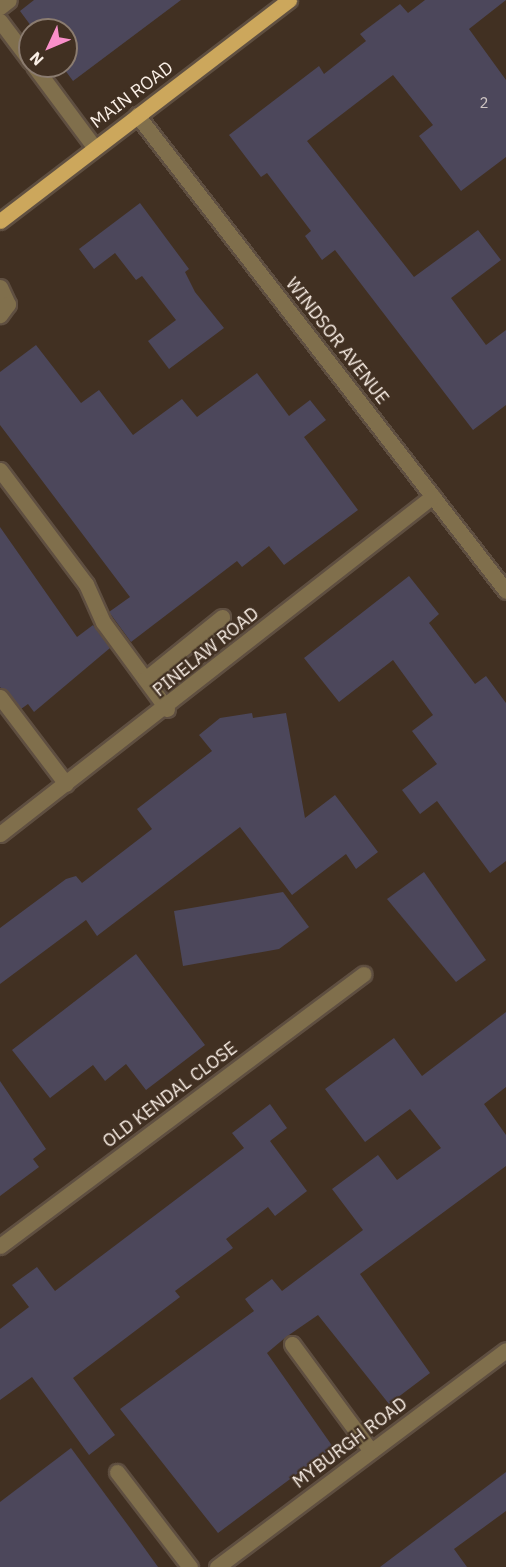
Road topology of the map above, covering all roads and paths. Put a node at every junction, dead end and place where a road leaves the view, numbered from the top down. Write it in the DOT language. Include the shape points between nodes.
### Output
graph roads {
  1 [pos="9,0"];
  2 [pos="289,0"];
  3 [pos="0,8"];
  4 [pos="0,21"];
  5 [pos="18,45"];
  6 [pos="43,78"];
  7 [pos="137,116"];
  8 [pos="95,148"];
  9 [pos="0,221"];
  10 [pos="0,287"];
  11 [pos="0,315"];
  12 [pos="0,470"];
  13 [pos="433,496"];
  14 [pos="506,591"];
  15 [pos="222,617"];
  16 [pos="145,679"];
  17 [pos="0,697"];
  18 [pos="166,709"];
  19 [pos="66,784"];
  20 [pos="0,834"];
  21 [pos="363,974"];
  22 [pos="0,1246"];
  23 [pos="292,1344"];
  24 [pos="506,1350"];
  25 [pos="371,1452"];
  26 [pos="117,1472"];
  27 [pos="190,1567"];
  28 [pos="217,1567"];
  1 -- 3 [label="street"];
  2 -- 7 [label="main road, MAIN ROAD"];
  4 -- 5 [label="street"];
  6 -- 8 [label="street"];
  7 -- 8 [label="main road, MAIN ROAD"];
  7 -- 13 [label="street, WINDSOR AVENUE"];
  8 -- 9 [label="main road, MAIN ROAD"];
  10 -- 11 [label="street" via="8,304"];
  12 -- 16 [label="street" via="86,584 103,622"];
  13 -- 14 [label="street, WINDSOR AVENUE"];
  13 -- 18 [label="street, PINELAW ROAD"];
  15 -- 16 [label="street"];
  16 -- 18 [label="street"];
  17 -- 19 [label="street"];
  18 -- 19 [label="street, PINELAW ROAD"];
  19 -- 20 [label="street, PINELAW ROAD"];
  21 -- 22 [label="street, OLD KENDAL CLOSE"];
  23 -- 25 [label="street"];
  24 -- 25 [label="street, MYBURGH ROAD"];
  25 -- 28 [label="street, MYBURGH ROAD"];
  26 -- 27 [label="street"];
}
